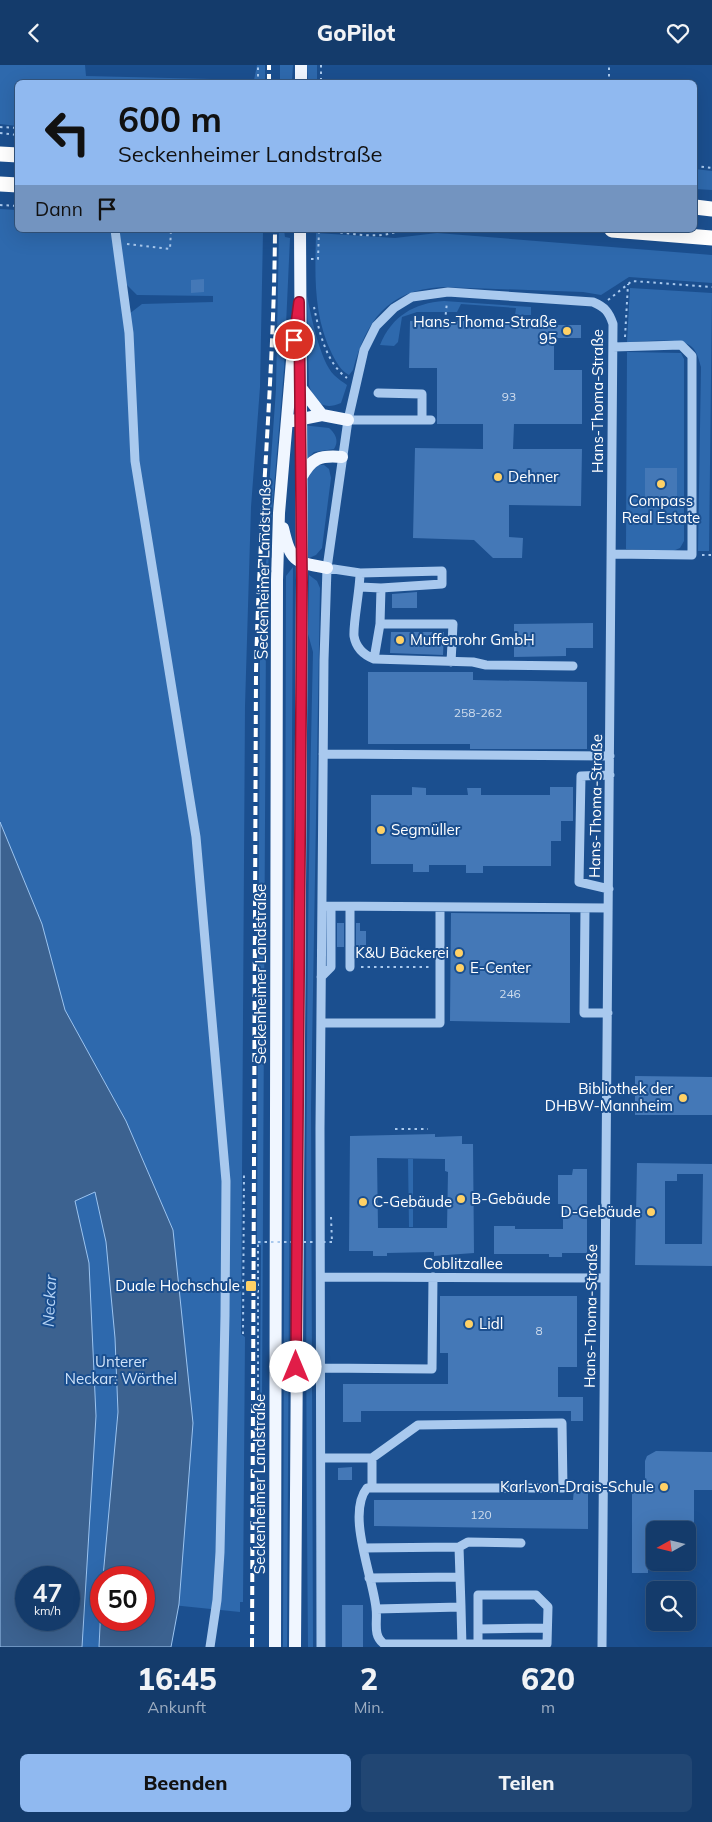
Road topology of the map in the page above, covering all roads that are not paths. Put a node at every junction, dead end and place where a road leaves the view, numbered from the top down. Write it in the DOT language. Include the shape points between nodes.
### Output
graph roads {
  1 [pos="301,65"];
  2 [pos="301,80"];
  3 [pos="0,154"];
  4 [pos="15,155"];
  5 [pos="0,184"];
  6 [pos="15,185"];
  7 [pos="697,207"];
  8 [pos="712,209"];
  9 [pos="115,232"];
  10 [pos="300,232"];
  11 [pos="637,232"];
  12 [pos="712,238"];
  13 [pos="299,302"];
  14 [pos="613,347"];
  15 [pos="300,387"];
  16 [pos="378,393"];
  17 [pos="322,415"];
  18 [pos="299,419"];
  19 [pos="348,420"];
  20 [pos="287,423"];
  21 [pos="342,457"];
  22 [pos="300,480"];
  23 [pos="279,513"];
  24 [pos="612,554"];
  25 [pos="301,563"];
  26 [pos="327,568"];
  27 [pos="360,573"];
  28 [pos="360,587"];
  29 [pos="381,588"];
  30 [pos="380,624"];
  31 [pos="374,659"];
  32 [pos="451,661"];
  33 [pos="573,666"];
  34 [pos="323,755"];
  35 [pos="610,756"];
  36 [pos="610,775"];
  37 [pos="608,889"];
  38 [pos="322,906"];
  39 [pos="331,907"];
  40 [pos="350,907"];
  41 [pos="440,908"];
  42 [pos="585,908"];
  43 [pos="608,908"];
  44 [pos="350,967"];
  45 [pos="321,977"];
  46 [pos="608,1013"];
  47 [pos="321,1023"];
  48 [pos="321,1277"];
  49 [pos="433,1277"];
  50 [pos="605,1278"];
  51 [pos="321,1369"];
  52 [pos="321,1458"];
  53 [pos="372,1458"];
  54 [pos="372,1488"];
  55 [pos="521,1543"];
  56 [pos="459,1547"];
  57 [pos="363,1548"];
  58 [pos="460,1577"];
  59 [pos="369,1578"];
  60 [pos="461,1607"];
  61 [pos="376,1609"];
  62 [pos="547,1628"];
  63 [pos="478,1629"];
  64 [pos="478,1644"];
  65 [pos="462,1645"];
  66 [pos="547,1645"];
  67 [pos="210,1647"];
  68 [pos="276,1647"];
  69 [pos="295,1647"];
  70 [pos="321,1647"];
  71 [pos="602,1647"];
  1 -- 2 [label="main road"];
  3 -- 4 [label="highway"];
  5 -- 6 [label="highway"];
  7 -- 8 [label="highway"];
  9 -- 67 [label="street" via="129,333 135,461 196,837 226,1181 220,1552"];
  10 -- 13 [label="main road, Seckenheimer Landstraße"];
  11 -- 12 [label="highway"];
  13 -- 15 [label="main road, Seckenheimer Landstraße"];
  13 -- 20 [label="main road, Seckenheimer Landstraße"];
  14 -- 19 [label="street, Hans-Thoma-Straße" via="610,314 604,306 593,302 448,292 412,297 376,325 364,350"];
  14 -- 24 [label="street, Hans-Thoma-Straße"];
  14 -- 24 [label="street" via="681,345 692,356 692,555"];
  15 -- 17 [label="main road"];
  15 -- 18 [label="main road, Seckenheimer Landstraße"];
  16 -- 19 [label="street" via="422,394 427,420"];
  17 -- 18 [label="main road"];
  17 -- 19 [label="main road"];
  18 -- 20 [label="main road"];
  18 -- 22 [label="main road, Seckenheimer Landstraße"];
  19 -- 21 [label="street"];
  20 -- 23 [label="main road, Seckenheimer Landstraße"];
  21 -- 22 [label="main road" via="318,457 308,465"];
  21 -- 26 [label="street"];
  22 -- 25 [label="main road, Seckenheimer Landstraße"];
  23 -- 25 [label="main road" via="287,546"];
  23 -- 68 [label="main road, Seckenheimer Landstraße" via="276,627"];
  24 -- 35 [label="street, Hans-Thoma-Straße"];
  25 -- 26 [label="main road"];
  25 -- 69 [label="main road, Seckenheimer Landstraße"];
  26 -- 27 [label="street"];
  26 -- 34 [label="street"];
  27 -- 28 [label="street"];
  27 -- 29 [label="street" via="442,571 442,584"];
  28 -- 29 [label="street"];
  28 -- 31 [label="street" via="354,636 358,647"];
  29 -- 30 [label="street"];
  30 -- 31 [label="street"];
  30 -- 32 [label="street" via="453,624"];
  31 -- 32 [label="street"];
  32 -- 33 [label="street" via="486,665"];
  34 -- 35 [label="street"];
  34 -- 38 [label="street"];
  35 -- 36 [label="street, Hans-Thoma-Straße"];
  36 -- 37 [label="street, Hans-Thoma-Straße"];
  36 -- 37 [label="street" via="581,776 579,882"];
  37 -- 43 [label="street, Hans-Thoma-Straße"];
  38 -- 39 [label="street"];
  38 -- 45 [label="street"];
  39 -- 40 [label="street"];
  39 -- 45 [label="street" via="332,967"];
  40 -- 41 [label="street"];
  40 -- 44 [label="street"];
  41 -- 42 [label="street"];
  41 -- 47 [label="street" via="440,1023"];
  42 -- 43 [label="street"];
  42 -- 46 [label="street" via="584,1013"];
  43 -- 46 [label="street, Hans-Thoma-Straße"];
  45 -- 47 [label="street"];
  46 -- 50 [label="street, Hans-Thoma-Straße"];
  47 -- 48 [label="street"];
  48 -- 49 [label="street, Coblitzallee"];
  48 -- 51 [label="street"];
  49 -- 50 [label="street, Coblitzallee"];
  49 -- 51 [label="street" via="432,1369"];
  50 -- 71 [label="street, Hans-Thoma-Straße"];
  51 -- 52 [label="street"];
  52 -- 53 [label="street"];
  52 -- 70 [label="street"];
  53 -- 54 [label="street"];
  53 -- 54 [label="street" via="418,1425 562,1423 563,1488"];
  54 -- 57 [label="street" via="367,1488 361,1495"];
  55 -- 56 [label="street" via="468,1542"];
  56 -- 57 [label="street"];
  56 -- 58 [label="street"];
  57 -- 59 [label="street"];
  58 -- 59 [label="street"];
  58 -- 60 [label="street"];
  59 -- 61 [label="street"];
  60 -- 61 [label="street"];
  60 -- 65 [label="street"];
  61 -- 65 [label="street" via="376,1633 384,1644"];
  62 -- 63 [label="street"];
  62 -- 63 [label="street" via="548,1607 536,1595 478,1595"];
  62 -- 66 [label="street"];
  63 -- 64 [label="street"];
  64 -- 65 [label="street"];
  64 -- 66 [label="street"];
}
